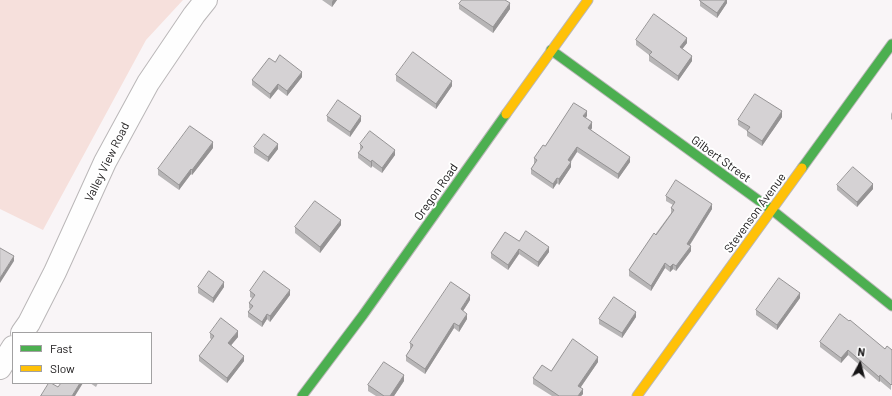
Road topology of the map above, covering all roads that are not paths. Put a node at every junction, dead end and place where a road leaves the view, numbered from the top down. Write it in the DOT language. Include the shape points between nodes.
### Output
graph roads {
  1 [pos="206,0"];
  2 [pos="588,0"];
  3 [pos="892,44"];
  4 [pos="551,50"];
  5 [pos="772,210"];
  6 [pos="892,306"];
  7 [pos="23,332"];
  8 [pos="12,349"];
  9 [pos="0,368"];
  10 [pos="302,396"];
  11 [pos="637,396"];
  1 -- 7 [label="street, Valley View Road" via="148,83 105,162 55,272"];
  2 -- 4 [label="street, Oregon Road"];
  3 -- 5 [label="street, Stevenson Avenue"];
  4 -- 5 [label="street, Gilbert Street"];
  4 -- 10 [label="street, Oregon Road" via="363,315"];
  5 -- 6 [label="street, Gilbert Street"];
  5 -- 11 [label="street, Stevenson Avenue"];
  8 -- 9 [label="street"];
}
